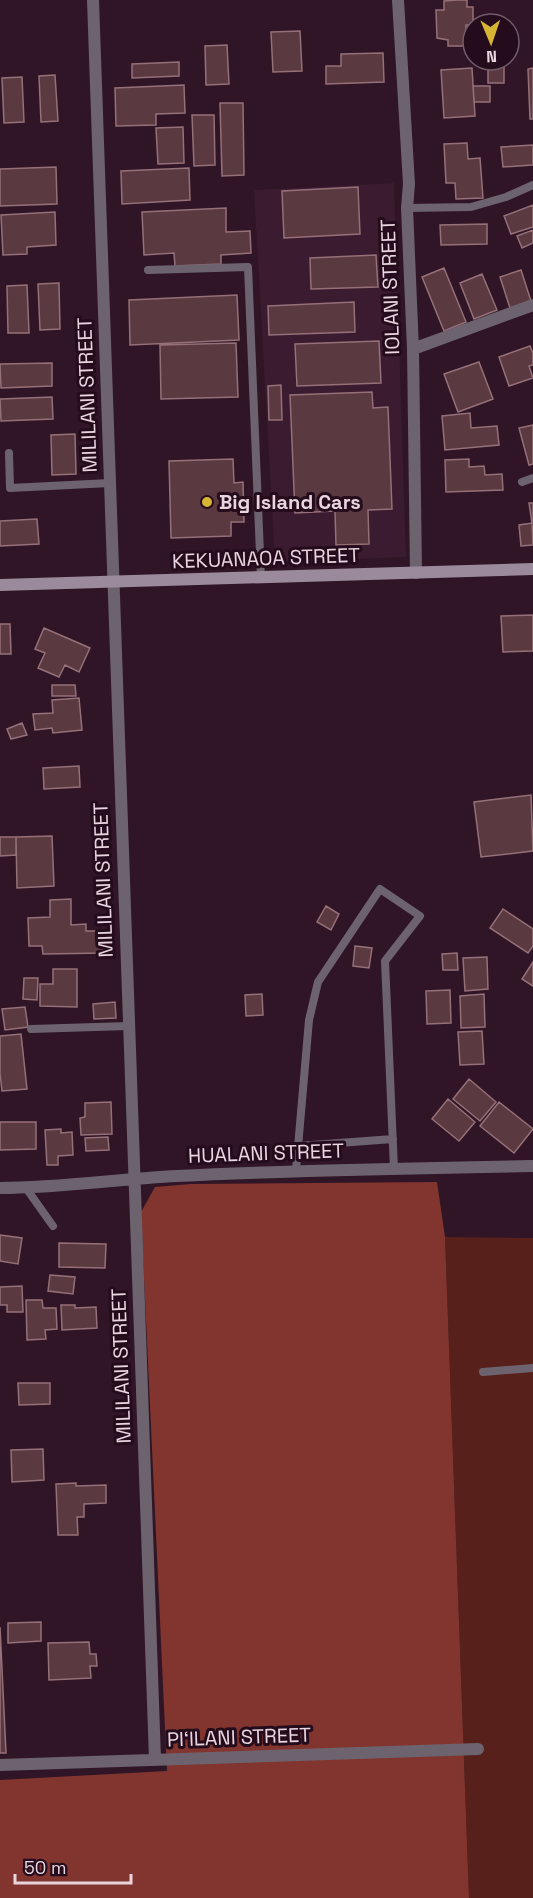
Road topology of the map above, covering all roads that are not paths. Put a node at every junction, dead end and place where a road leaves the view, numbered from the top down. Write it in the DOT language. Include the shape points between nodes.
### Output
graph roads {
  1 [pos="93,0"];
  2 [pos="398,0"];
  3 [pos="533,185"];
  4 [pos="407,208"];
  5 [pos="148,270"];
  6 [pos="533,305"];
  7 [pos="413,349"];
  8 [pos="9,453"];
  9 [pos="533,478"];
  10 [pos="522,482"];
  11 [pos="110,483"];
  12 [pos="533,568"];
  13 [pos="416,573"];
  14 [pos="261,578"];
  15 [pos="113,582"];
  16 [pos="0,585"];
  17 [pos="128,1026"];
  18 [pos="31,1029"];
  19 [pos="393,1139"];
  20 [pos="298,1146"];
  21 [pos="533,1166"];
  22 [pos="394,1168"];
  23 [pos="296,1170"];
  24 [pos="133,1178"];
  25 [pos="0,1188"];
  26 [pos="26,1188"];
  27 [pos="53,1226"];
  28 [pos="533,1368"];
  29 [pos="483,1372"];
  30 [pos="478,1749"];
  31 [pos="155,1759"];
  32 [pos="0,1765"];
  1 -- 11 [label="street, MILILANI STREET"];
  2 -- 4 [label="street, IOLANI STREET" via="409,184"];
  3 -- 4 [label="lane" via="471,207"];
  4 -- 7 [label="street, IOLANI STREET"];
  5 -- 14 [label="lane" via="248,267"];
  6 -- 7 [label="street"];
  7 -- 13 [label="street, IOLANI STREET"];
  8 -- 11 [label="lane" via="10,488"];
  9 -- 10 [label="lane"];
  11 -- 15 [label="street, MILILANI STREET"];
  12 -- 13 [label="street, KEKUANAOA STREET"];
  13 -- 14 [label="street, KEKUANAOA STREET"];
  14 -- 15 [label="street, KEKUANAOA STREET"];
  15 -- 16 [label="street, KEKUANAOA STREET"];
  15 -- 17 [label="street, MILILANI STREET"];
  17 -- 18 [label="lane"];
  17 -- 24 [label="street, MILILANI STREET"];
  19 -- 20 [label="lane"];
  19 -- 20 [label="lane" via="385,961 420,916 380,889 318,982 309,1020"];
  19 -- 22 [label="lane"];
  20 -- 23 [label="lane"];
  21 -- 22 [label="street, HUALANI STREET"];
  22 -- 23 [label="street, HUALANI STREET"];
  23 -- 24 [label="street, HUALANI STREET"];
  24 -- 26 [label="street, HUALANI STREET"];
  24 -- 31 [label="street, MILILANI STREET"];
  25 -- 26 [label="street, HUALANI STREET"];
  26 -- 27 [label="lane"];
  28 -- 29 [label="lane"];
  30 -- 31 [label="street, PI‘ILANI STREET"];
  31 -- 32 [label="street, PI‘ILANI STREET"];
}
